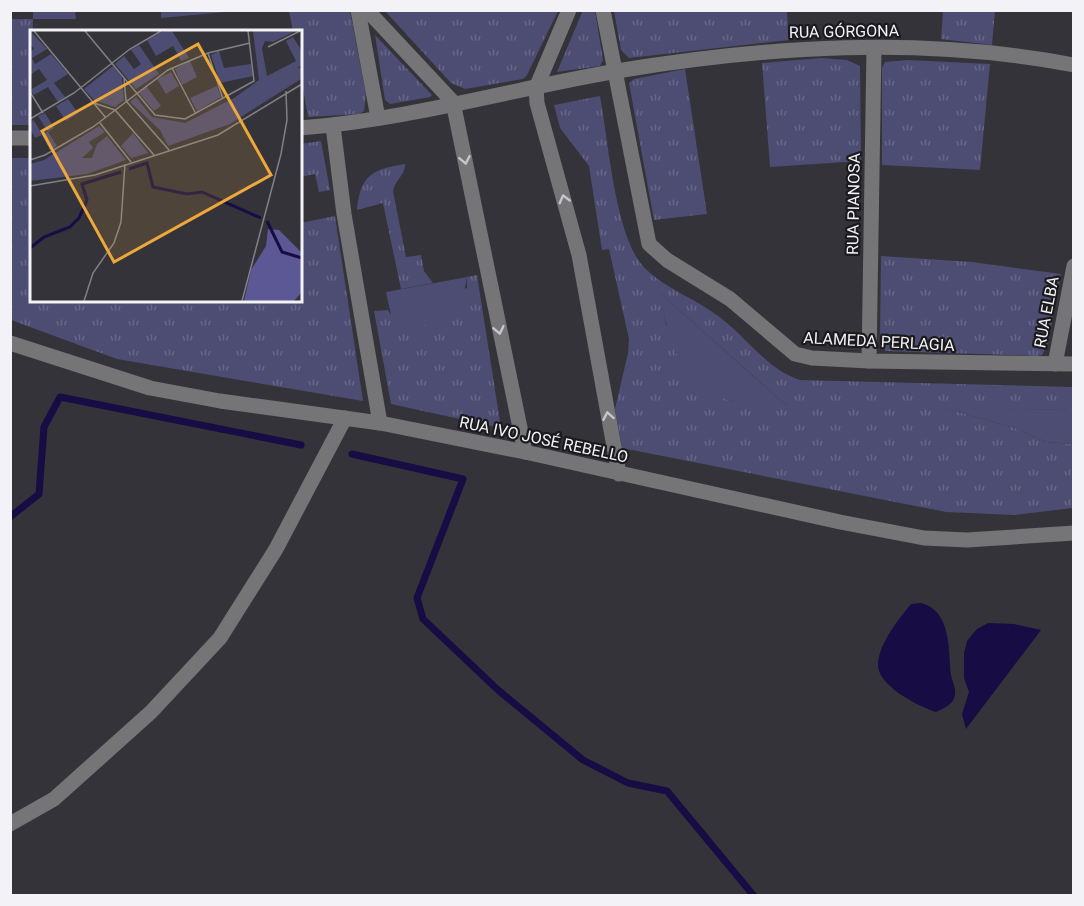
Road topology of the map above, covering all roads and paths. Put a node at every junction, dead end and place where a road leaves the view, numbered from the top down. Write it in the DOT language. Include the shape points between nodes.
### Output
graph roads {
  1 [pos="357,10"];
  2 [pos="367,10"];
  3 [pos="569,10"];
  4 [pos="603,10"];
  5 [pos="874,48"];
  6 [pos="1074,64"];
  7 [pos="616,71"];
  8 [pos="536,88"];
  9 [pos="453,102"];
  10 [pos="378,118"];
  11 [pos="333,126"];
  12 [pos="302,128"];
  13 [pos="10,138"];
  14 [pos="30,138"];
  15 [pos="1074,266"];
  16 [pos="10,343"];
  17 [pos="869,361"];
  18 [pos="1055,364"];
  19 [pos="1074,364"];
  20 [pos="345,418"];
  21 [pos="380,423"];
  22 [pos="525,452"];
  23 [pos="619,474"];
  24 [pos="1074,533"];
  25 [pos="10,824"];
  1 -- 10 [label="street"];
  2 -- 9 [label="street"];
  3 -- 8 [label="street"];
  4 -- 7 [label="street"];
  5 -- 6 [label="street, RUA GÓRGONA" via="959,50"];
  5 -- 7 [label="street, RUA GÓRGONA" via="789,49"];
  5 -- 17 [label="street, RUA PIANOSA"];
  7 -- 8 [label="street, RUA GÓRGONA"];
  7 -- 17 [label="street, ALAMEDA PERLAGIA" via="649,244 667,260 730,299 795,354"];
  8 -- 9 [label="street, RUA GÓRGONA"];
  23 -- 8 [label="street, one-way" via="579,255"];
  9 -- 10 [label="street, RUA GÓRGONA"];
  9 -- 22 [label="street, one-way"];
  10 -- 11 [label="street, RUA GÓRGONA"];
  11 -- 12 [label="street, RUA GÓRGONA"];
  11 -- 21 [label="street"];
  13 -- 14 [label="street"];
  15 -- 18 [label="street, RUA ELBA"];
  16 -- 20 [label="street, RUA IVO JOSÉ REBELLO" via="150,388"];
  17 -- 18 [label="street, ALAMEDA PERLAGIA"];
  18 -- 19 [label="street, ALAMEDA PERLAGIA"];
  20 -- 21 [label="street, RUA IVO JOSÉ REBELLO"];
  20 -- 25 [label="street" via="276,549 220,638 151,712 54,799"];
  21 -- 22 [label="street, RUA IVO JOSÉ REBELLO"];
  22 -- 23 [label="street, RUA IVO JOSÉ REBELLO"];
  23 -- 24 [label="street, RUA IVO JOSÉ REBELLO" via="924,538 967,540"];
}
